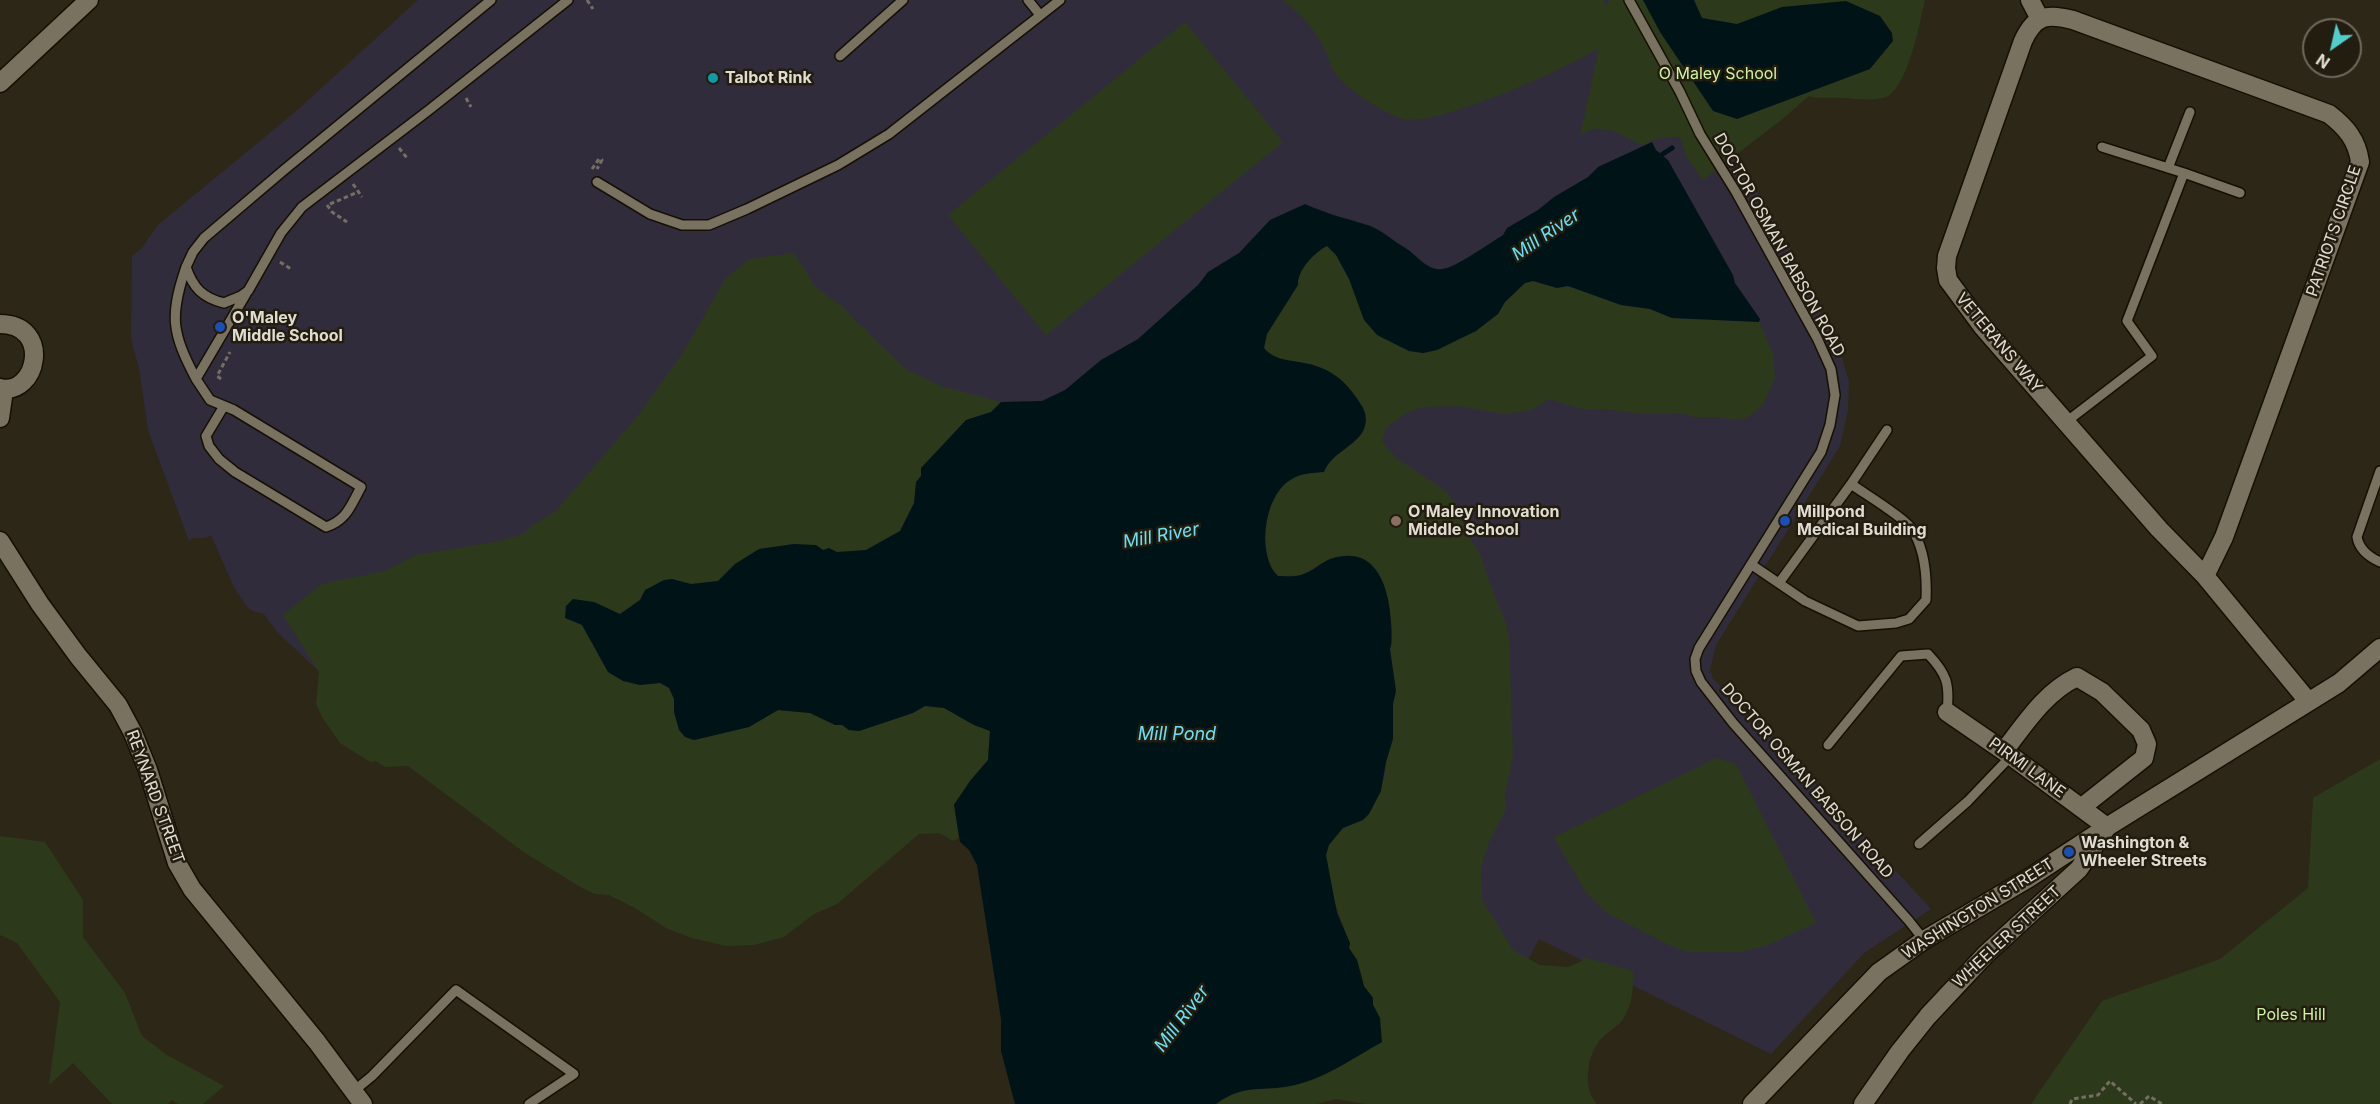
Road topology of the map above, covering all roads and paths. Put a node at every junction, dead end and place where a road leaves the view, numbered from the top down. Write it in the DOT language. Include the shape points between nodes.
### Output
graph roads {
  1 [pos="89,0"];
  2 [pos="491,0"];
  3 [pos="568,0"];
  4 [pos="587,0"];
  5 [pos="903,0"];
  6 [pos="1028,0"];
  7 [pos="1060,0"];
  8 [pos="1629,0"];
  9 [pos="2030,0"];
  10 [pos="593,9"];
  11 [pos="1040,15"];
  12 [pos="2040,19"];
  13 [pos="840,56"];
  14 [pos="0,83"];
  15 [pos="2190,112"];
  16 [pos="2102,147"];
  17 [pos="2168,168"];
  18 [pos="596,171"];
  19 [pos="590,172"];
  20 [pos="2184,173"];
  21 [pos="597,182"];
  22 [pos="358,192"];
  23 [pos="2240,193"];
  24 [pos="327,205"];
  25 [pos="320,209"];
  26 [pos="347,222"];
  27 [pos="280,261"];
  28 [pos="186,267"];
  29 [pos="274,271"];
  30 [pos="248,291"];
  31 [pos="0,324"];
  32 [pos="232,349"];
  33 [pos="196,379"];
  34 [pos="221,379"];
  35 [pos="2,389"];
  36 [pos="224,406"];
  37 [pos="0,418"];
  38 [pos="2066,422"];
  39 [pos="1887,430"];
  40 [pos="2380,471"];
  41 [pos="1851,484"];
  42 [pos="0,542"];
  43 [pos="2380,562"];
  44 [pos="1752,565"];
  45 [pos="2205,576"];
  46 [pos="1779,583"];
  47 [pos="2380,648"];
  48 [pos="2308,701"];
  49 [pos="1947,712"];
  50 [pos="1828,745"];
  51 [pos="2008,754"];
  52 [pos="2082,807"];
  53 [pos="2107,827"];
  54 [pos="1919,844"];
  55 [pos="1924,940"];
  56 [pos="359,1097"];
  57 [pos="529,1104"];
  58 [pos="1752,1104"];
  59 [pos="1863,1104"];
  60 [pos="2070,1104"];
  61 [pos="2138,1104"];
  62 [pos="2162,1104"];
  1 -- 14 [label="street"];
  2 -- 28 [label="lane" via="204,238"];
  3 -- 30 [label="lane" via="429,111 315,195 289,220"];
  4 -- 10 [label="path"];
  5 -- 13 [label="lane"];
  6 -- 11 [label="lane"];
  7 -- 11 [label="lane"];
  8 -- 44 [label="lane, DOCTOR OSMAN BABSON ROAD" via="1700,134 1817,338 1834,383 1830,424 1821,452"];
  9 -- 12 [label="street"];
  11 -- 21 [label="lane" via="889,134 838,165 709,225 682,225 650,214"];
  12 -- 38 [label="street, VETERANS WAY" via="2023,41 1946,268 1948,280 1966,307"];
  12 -- 45 [label="street, PATRIOTS CIRCLE" via="2052,15 2073,20 2329,114 2351,134 2358,148 2360,162 2224,537"];
  15 -- 17 [label="lane"];
  16 -- 17 [label="lane"];
  17 -- 20 [label="lane"];
  18 -- 19 [label="path" via="602,160"];
  20 -- 23 [label="lane"];
  20 -- 38 [label="lane" via="2127,321 2152,356"];
  22 -- 24 [label="path"];
  24 -- 25 [label="path"];
  24 -- 26 [label="path"];
  27 -- 29 [label="path"];
  28 -- 30 [label="lane" via="192,284 214,301 224,303"];
  28 -- 33 [label="lane" via="175,304 175,322 182,350"];
  30 -- 33 [label="lane"];
  31 -- 35 [label="street" via="18,326 31,340 36,355 30,373 18,386"];
  32 -- 34 [label="path" via="217,376"];
  33 -- 36 [label="lane" via="210,400"];
  35 -- 37 [label="street"];
  36 -- 36 [label="lane" via="206,436 219,459 326,527 345,516 362,487"];
  38 -- 45 [label="street, VETERANS WAY"];
  39 -- 41 [label="lane"];
  40 -- 43 [label="lane" via="2357,537 2364,551"];
  41 -- 46 [label="lane"];
  41 -- 46 [label="lane" via="1910,528 1924,561 1926,600 1909,619 1858,626 1805,601"];
  42 -- 56 [label="street, REYNARD STREET" via="40,604 118,705 148,770 177,863 192,889"];
  44 -- 46 [label="lane"];
  44 -- 55 [label="lane, DOCTOR OSMAN BABSON ROAD" via="1699,648 1695,659 1701,682"];
  45 -- 48 [label="street, VETERANS WAY"];
  47 -- 48 [label="street, WASHINGTON STREET" via="2339,683"];
  48 -- 53 [label="street, WASHINGTON STREET"];
  49 -- 50 [label="lane" via="1948,687 1942,668 1928,654 1901,656"];
  49 -- 51 [label="street, PIRMI LANE"];
  51 -- 52 [label="street, PIRMI LANE"];
  51 -- 52 [label="street" via="2049,695 2064,683 2077,677 2102,692 2141,730 2147,744 2144,758"];
  51 -- 54 [label="lane" via="1968,801"];
  52 -- 53 [label="street, PIRMI LANE"];
  53 -- 55 [label="street, WASHINGTON STREET"];
  53 -- 59 [label="street, WHEELER STREET" via="2079,869 1986,954 1928,1016"];
  55 -- 58 [label="street, WASHINGTON STREET" via="1879,972"];
  56 -- 57 [label="lane" via="372,1076 456,990 574,1074"];
  60 -- 61 [label="path" via="2072,1099 2098,1095 2110,1081"];
  61 -- 62 [label="path" via="2149,1096"];
}
